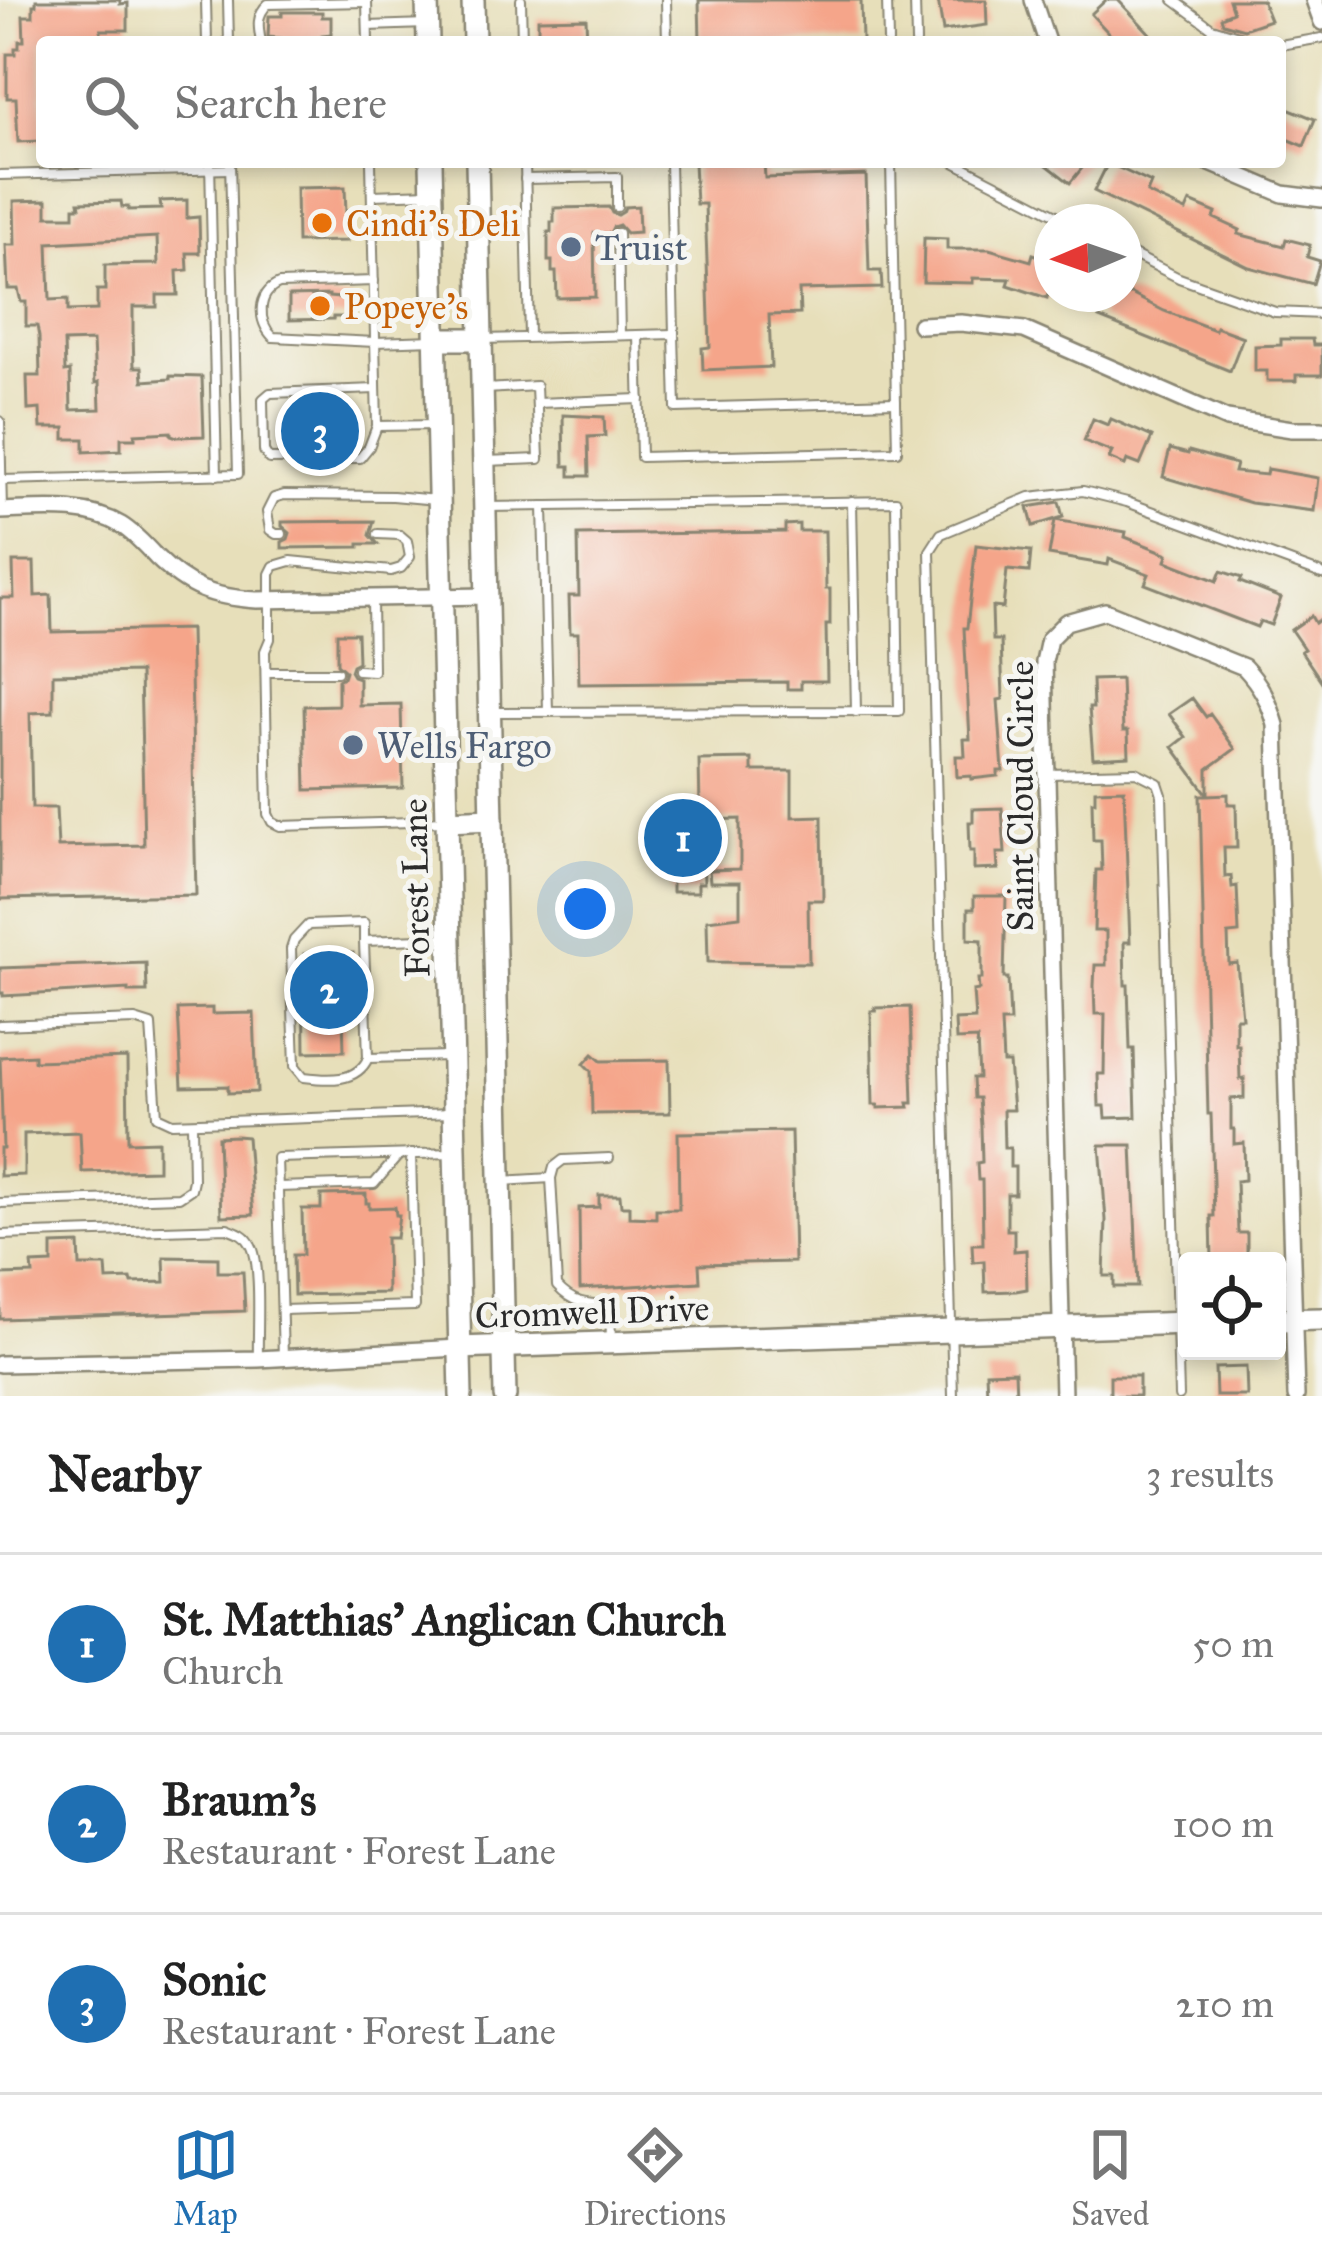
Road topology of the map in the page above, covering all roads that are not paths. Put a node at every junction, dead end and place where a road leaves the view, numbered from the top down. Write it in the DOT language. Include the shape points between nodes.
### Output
graph roads {
  1 [pos="206,0"];
  2 [pos="228,0"];
  3 [pos="427,0"];
  4 [pos="473,0"];
  5 [pos="521,0"];
  6 [pos="666,0"];
  7 [pos="887,0"];
  8 [pos="915,0"];
  9 [pos="1033,0"];
  10 [pos="1174,0"];
  11 [pos="1313,0"];
  12 [pos="368,1"];
  13 [pos="1322,22"];
  14 [pos="368,26"];
  15 [pos="428,33"];
  16 [pos="207,36"];
  17 [pos="229,36"];
  18 [pos="259,36"];
  19 [pos="368,36"];
  20 [pos="474,36"];
  21 [pos="522,36"];
  22 [pos="667,36"];
  23 [pos="888,36"];
  24 [pos="916,36"];
  25 [pos="1045,36"];
  26 [pos="1238,36"];
  27 [pos="1322,38"];
  28 [pos="1286,44"];
  29 [pos="163,168"];
  30 [pos="210,168"];
  31 [pos="230,168"];
  32 [pos="371,168"];
  33 [pos="431,168"];
  34 [pos="477,168"];
  35 [pos="525,168"];
  36 [pos="670,168"];
  37 [pos="891,168"];
  38 [pos="966,168"];
  39 [pos="1222,168"];
  40 [pos="0,175"];
  41 [pos="525,179"];
  42 [pos="432,193"];
  43 [pos="372,195"];
  44 [pos="1322,200"];
  45 [pos="1035,204"];
  46 [pos="617,207"];
  47 [pos="618,233"];
  48 [pos="1142,259"];
  49 [pos="374,281"];
  50 [pos="1322,314"];
  51 [pos="920,325"];
  52 [pos="674,334"];
  53 [pos="620,335"];
  54 [pos="638,335"];
  55 [pos="529,338"];
  56 [pos="481,339"];
  57 [pos="435,340"];
  58 [pos="375,342"];
  59 [pos="376,388"];
  60 [pos="482,389"];
  61 [pos="640,399"];
  62 [pos="537,403"];
  63 [pos="896,403"];
  64 [pos="0,421"];
  65 [pos="437,425"];
  66 [pos="377,426"];
  67 [pos="1322,429"];
  68 [pos="484,461"];
  69 [pos="218,475"];
  70 [pos="2,480"];
  71 [pos="2,491"];
  72 [pos="439,500"];
  73 [pos="853,501"];
  74 [pos="543,506"];
  75 [pos="485,507"];
  76 [pos="1,511"];
  77 [pos="282,534"];
  78 [pos="378,534"];
  79 [pos="1322,574"];
  80 [pos="487,596"];
  81 [pos="442,598"];
  82 [pos="372,599"];
  83 [pos="269,600"];
  84 [pos="358,670"];
  85 [pos="266,672"];
  86 [pos="338,672"];
  87 [pos="489,712"];
  88 [pos="548,712"];
  89 [pos="856,712"];
  90 [pos="1047,774"];
  91 [pos="492,819"];
  92 [pos="447,821"];
  93 [pos="449,938"];
  94 [pos="364,941"];
  95 [pos="0,1025"];
  96 [pos="452,1055"];
  97 [pos="497,1055"];
  98 [pos="368,1058"];
  99 [pos="454,1113"];
  100 [pos="192,1123"];
  101 [pos="411,1154"];
  102 [pos="455,1154"];
  103 [pos="399,1155"];
  104 [pos="609,1158"];
  105 [pos="551,1178"];
  106 [pos="500,1181"];
  107 [pos="278,1187"];
  108 [pos="0,1203"];
  109 [pos="0,1235"];
  110 [pos="1179,1252"];
  111 [pos="1285,1252"];
  112 [pos="281,1310"];
  113 [pos="1286,1319"];
  114 [pos="1322,1319"];
  115 [pos="1178,1324"];
  116 [pos="1061,1328"];
  117 [pos="951,1330"];
  118 [pos="611,1343"];
  119 [pos="503,1346"];
  120 [pos="460,1348"];
  121 [pos="283,1358"];
  122 [pos="258,1359"];
  123 [pos="1180,1360"];
  124 [pos="0,1364"];
  125 [pos="461,1396"];
  126 [pos="505,1396"];
  127 [pos="952,1396"];
  128 [pos="1063,1396"];
  129 [pos="1178,1396"];
  130 [pos="1296,1396"];
  1 -- 16 [label="lane"];
  2 -- 17 [label="lane"];
  3 -- 15 [label="main road"];
  4 -- 20 [label="main road"];
  5 -- 21 [label="lane"];
  6 -- 22 [label="lane"];
  7 -- 23 [label="lane"];
  8 -- 24 [label="lane"];
  9 -- 25 [label="street"];
  10 -- 26 [label="lane"];
  11 -- 13 [label="street"];
  12 -- 14 [label="lane"];
  12 -- 18 [label="lane" via="268,4"];
  14 -- 15 [label="lane"];
  14 -- 19 [label="lane"];
  27 -- 28 [label="lane"];
  29 -- 40 [label="lane"];
  30 -- 69 [label="lane"];
  31 -- 69 [label="lane" via="238,474"];
  32 -- 43 [label="lane"];
  33 -- 42 [label="main road, Forest Lane"];
  34 -- 56 [label="main road"];
  35 -- 41 [label="lane"];
  36 -- 52 [label="lane"];
  37 -- 63 [label="lane"];
  38 -- 45 [label="lane"];
  39 -- 44 [label="street" via="1283,194"];
  41 -- 46 [label="lane" via="616,177"];
  41 -- 55 [label="lane"];
  42 -- 43 [label="lane"];
  42 -- 57 [label="main road, Forest Lane"];
  43 -- 49 [label="lane"];
  47 -- 53 [label="lane"];
  48 -- 50 [label="lane" via="1275,312"];
  49 -- 58 [label="lane"];
  49 -- 58 [label="lane" via="279,284 262,298 262,319 273,337"];
  51 -- 67 [label="street" via="1024,330 1227,419"];
  52 -- 54 [label="lane"];
  52 -- 63 [label="lane" via="676,408"];
  53 -- 54 [label="lane"];
  53 -- 55 [label="lane"];
  54 -- 61 [label="lane"];
  55 -- 56 [label="lane"];
  56 -- 57 [label="main road"];
  56 -- 60 [label="main road"];
  57 -- 58 [label="lane"];
  57 -- 65 [label="main road, Forest Lane"];
  58 -- 59 [label="lane"];
  59 -- 66 [label="lane"];
  59 -- 66 [label="lane" via="270,393 263,399 264,451 269,459 360,458"];
  60 -- 62 [label="lane" via="536,386"];
  60 -- 68 [label="main road"];
  61 -- 62 [label="lane"];
  61 -- 63 [label="lane" via="641,457 897,451"];
  62 -- 68 [label="lane" via="539,459"];
  64 -- 70 [label="lane"];
  65 -- 66 [label="lane"];
  65 -- 72 [label="main road, Forest Lane"];
  68 -- 75 [label="main road"];
  69 -- 70 [label="lane"];
  70 -- 71 [label="lane"];
  71 -- 76 [label="lane"];
  72 -- 77 [label="lane" via="284,495 267,512 269,530"];
  72 -- 81 [label="main road, Forest Lane"];
  73 -- 74 [label="lane"];
  73 -- 89 [label="lane"];
  73 -- 89 [label="lane" via="896,501 899,712"];
  74 -- 75 [label="lane"];
  74 -- 88 [label="lane"];
  75 -- 80 [label="main road"];
  76 -- 83 [label="street" via="99,516 123,526 205,593"];
  78 -- 83 [label="lane" via="407,541 406,564 391,571 280,563 270,574"];
  79 -- 117 [label="lane" via="1083,491 1030,497 941,534 930,551"];
  80 -- 81 [label="street"];
  80 -- 87 [label="main road"];
  81 -- 82 [label="street"];
  81 -- 92 [label="main road, Forest Lane"];
  82 -- 83 [label="street"];
  82 -- 84 [label="lane" via="373,670"];
  83 -- 85 [label="lane"];
  85 -- 86 [label="lane"];
  85 -- 92 [label="lane" via="270,818 280,826"];
  87 -- 88 [label="lane"];
  87 -- 91 [label="main road"];
  88 -- 89 [label="lane"];
  90 -- 110 [label="lane" via="1136,772 1158,782 1162,795"];
  90 -- 111 [label="street, Saint Cloud Circle" via="1044,662 1049,639 1075,618 1105,611 1244,667 1269,702 1276,724"];
  90 -- 116 [label="street, Saint Cloud Circle"];
  91 -- 92 [label="main road"];
  91 -- 97 [label="main road"];
  92 -- 93 [label="main road, Forest Lane"];
  93 -- 94 [label="lane"];
  93 -- 96 [label="main road, Forest Lane"];
  94 -- 98 [label="lane"];
  94 -- 98 [label="lane" via="364,923 308,925 294,940 295,1066 304,1077 342,1078"];
  95 -- 100 [label="lane" via="151,1025 158,1116"];
  96 -- 97 [label="main road"];
  96 -- 98 [label="lane"];
  96 -- 99 [label="main road, Forest Lane"];
  97 -- 106 [label="main road"];
  99 -- 100 [label="lane"];
  99 -- 102 [label="main road, Forest Lane"];
  100 -- 108 [label="lane" via="193,1180 179,1198"];
  101 -- 102 [label="lane"];
  101 -- 103 [label="lane"];
  101 -- 112 [label="lane" via="416,1306"];
  102 -- 120 [label="main road, Forest Lane"];
  103 -- 107 [label="lane" via="374,1184"];
  103 -- 107 [label="lane" via="278,1158"];
  104 -- 105 [label="lane" via="563,1160"];
  105 -- 106 [label="lane"];
  105 -- 118 [label="lane" via="557,1286 583,1304 610,1305"];
  106 -- 119 [label="main road"];
  107 -- 112 [label="lane"];
  109 -- 122 [label="lane" via="240,1232 256,1258"];
  112 -- 121 [label="lane"];
  113 -- 114 [label="main road"];
  113 -- 130 [label="street, Saint Cloud Circle"];
  115 -- 116 [label="main road, Cromwell Drive"];
  116 -- 117 [label="main road, Cromwell Drive"];
  116 -- 128 [label="street, Saint Cloud Circle"];
  117 -- 118 [label="main road, Cromwell Drive"];
  117 -- 127 [label="lane"];
  118 -- 119 [label="main road, Cromwell Drive"];
  119 -- 120 [label="main road, Cromwell Drive"];
  119 -- 126 [label="main road"];
  120 -- 121 [label="street, Cromwell Drive"];
  120 -- 125 [label="main road, Forest Lane"];
  121 -- 122 [label="street, Cromwell Drive"];
  122 -- 124 [label="street, Cromwell Drive"];
  123 -- 129 [label="lane"];
}
